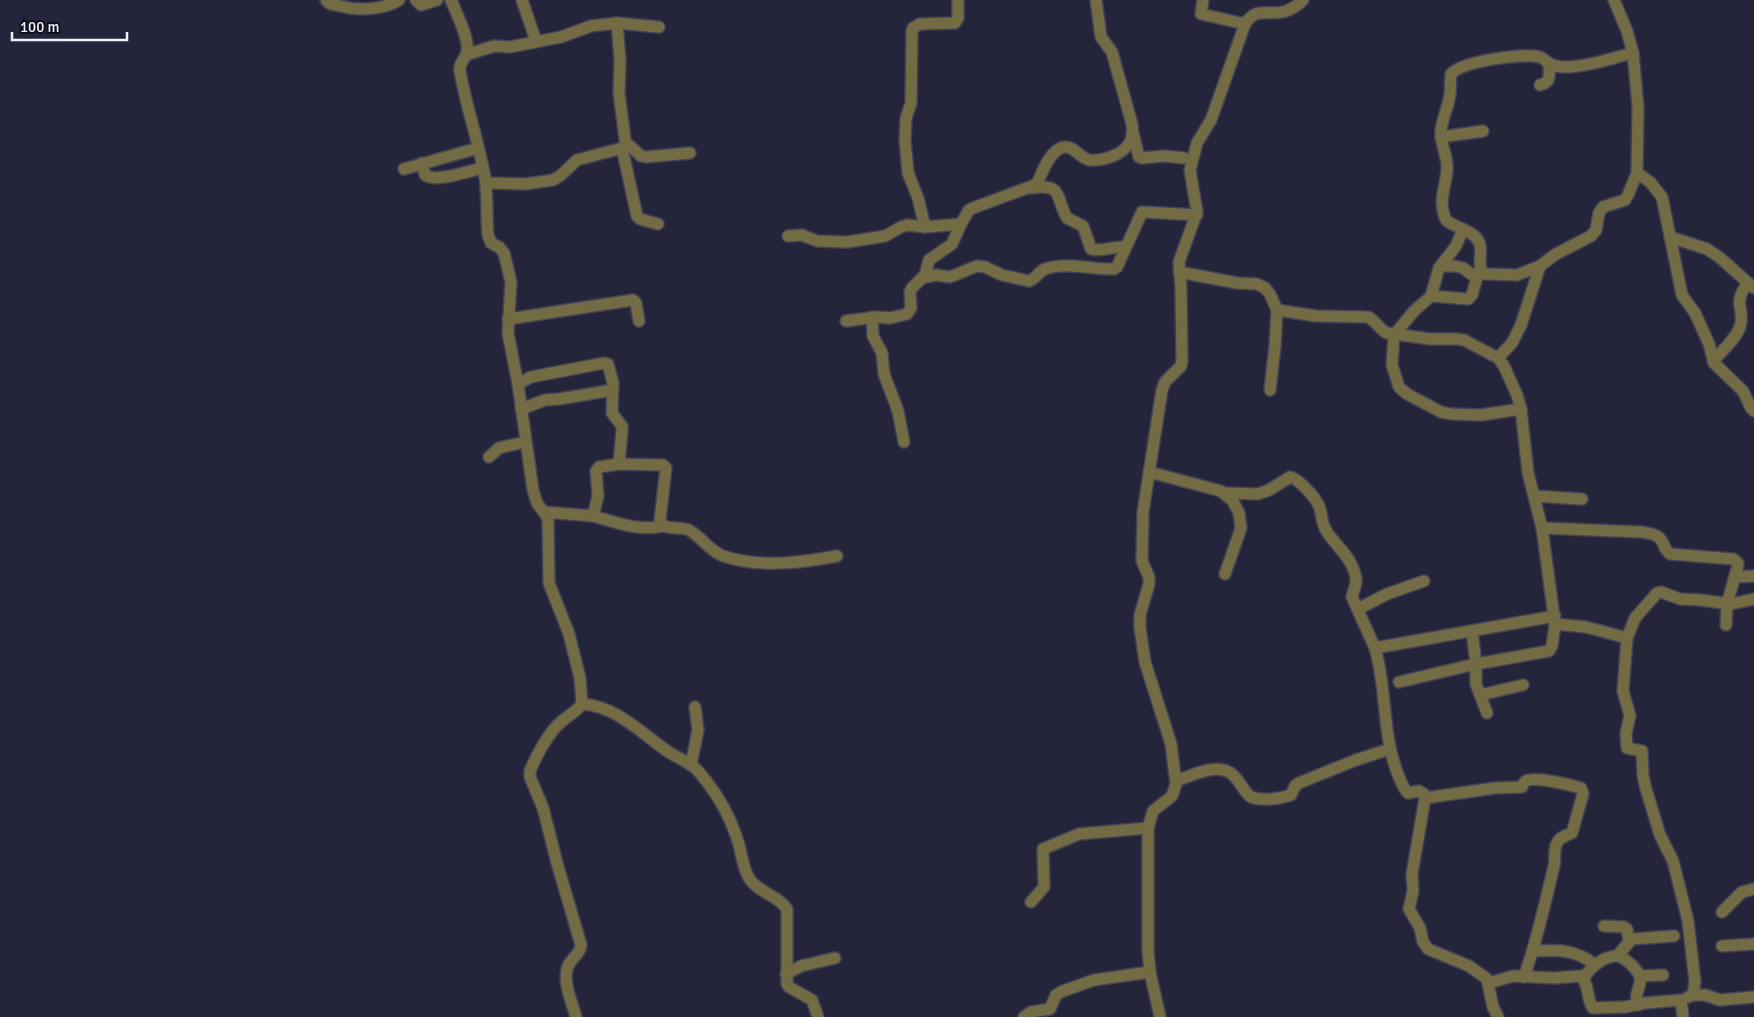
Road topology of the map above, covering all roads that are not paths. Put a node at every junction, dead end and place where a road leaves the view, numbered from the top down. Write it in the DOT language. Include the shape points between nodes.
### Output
graph roads {
  1 [pos="326,0"];
  2 [pos="399,0"];
  3 [pos="416,0"];
  4 [pos="436,0"];
  5 [pos="451,0"];
  6 [pos="522,0"];
  7 [pos="958,0"];
  8 [pos="1096,0"];
  9 [pos="1202,0"];
  10 [pos="1303,0"];
  11 [pos="1614,0"];
  12 [pos="617,22"];
  13 [pos="1246,24"];
  14 [pos="658,27"];
  15 [pos="536,41"];
  16 [pos="1633,53"];
  17 [pos="466,55"];
  18 [pos="1549,63"];
  19 [pos="1540,85"];
  20 [pos="1133,132"];
  21 [pos="1483,132"];
  22 [pos="1441,137"];
  23 [pos="624,147"];
  24 [pos="478,148"];
  25 [pos="690,154"];
  26 [pos="1184,158"];
  27 [pos="422,163"];
  28 [pos="482,168"];
  29 [pos="404,169"];
  30 [pos="1636,172"];
  31 [pos="486,184"];
  32 [pos="1031,188"];
  33 [pos="1197,215"];
  34 [pos="658,224"];
  35 [pos="961,224"];
  36 [pos="925,227"];
  37 [pos="1463,229"];
  38 [pos="788,236"];
  39 [pos="1670,237"];
  40 [pos="1125,247"];
  41 [pos="1440,266"];
  42 [pos="1540,266"];
  43 [pos="1179,272"];
  44 [pos="1481,274"];
  45 [pos="922,278"];
  46 [pos="1751,285"];
  47 [pos="1431,296"];
  48 [pos="1277,310"];
  49 [pos="872,317"];
  50 [pos="508,320"];
  51 [pos="639,321"];
  52 [pos="846,321"];
  53 [pos="1394,335"];
  54 [pos="1498,358"];
  55 [pos="1713,361"];
  56 [pos="518,384"];
  57 [pos="613,390"];
  58 [pos="1270,390"];
  59 [pos="521,409"];
  60 [pos="1521,409"];
  61 [pos="1754,411"];
  62 [pos="525,442"];
  63 [pos="904,442"];
  64 [pos="489,456"];
  65 [pos="619,464"];
  66 [pos="1150,472"];
  67 [pos="1225,493"];
  68 [pos="1534,496"];
  69 [pos="1582,500"];
  70 [pos="544,512"];
  71 [pos="593,516"];
  72 [pos="663,526"];
  73 [pos="1542,528"];
  74 [pos="837,556"];
  75 [pos="1225,574"];
  76 [pos="1754,576"];
  77 [pos="1736,577"];
  78 [pos="1424,582"];
  79 [pos="1754,599"];
  80 [pos="1727,604"];
  81 [pos="1358,609"];
  82 [pos="1555,620"];
  83 [pos="1726,625"];
  84 [pos="1472,631"];
  85 [pos="1627,638"];
  86 [pos="1375,648"];
  87 [pos="1476,664"];
  88 [pos="1399,682"];
  89 [pos="1523,685"];
  90 [pos="1480,695"];
  91 [pos="582,704"];
  92 [pos="695,707"];
  93 [pos="1487,712"];
  94 [pos="1390,749"];
  95 [pos="691,765"];
  96 [pos="1176,780"];
  97 [pos="1425,798"];
  98 [pos="1148,828"];
  99 [pos="1754,889"];
  100 [pos="1032,902"];
  101 [pos="1722,912"];
  102 [pos="1604,926"];
  103 [pos="1674,936"];
  104 [pos="1629,942"];
  105 [pos="1754,944"];
  106 [pos="1722,946"];
  107 [pos="1533,951"];
  108 [pos="1617,956"];
  109 [pos="836,958"];
  110 [pos="1594,964"];
  111 [pos="1150,972"];
  112 [pos="786,974"];
  113 [pos="1663,975"];
  114 [pos="1640,976"];
  115 [pos="1524,977"];
  116 [pos="1583,978"];
  117 [pos="1489,982"];
  118 [pos="1693,995"];
  119 [pos="1754,997"];
  120 [pos="1681,1000"];
  121 [pos="1638,1005"];
  122 [pos="1593,1012"];
  123 [pos="576,1017"];
  124 [pos="818,1017"];
  125 [pos="1024,1017"];
  126 [pos="1160,1017"];
  127 [pos="1498,1017"];
  128 [pos="1684,1017"];
  1 -- 2 [label="street" via="345,8 362,9 391,5"];
  3 -- 4 [label="street" via="425,5"];
  5 -- 17 [label="street" via="468,48"];
  6 -- 15 [label="street"];
  7 -- 36 [label="street" via="955,23 920,24 912,32 912,103 906,118 904,140 908,173"];
  8 -- 20 [label="street" via="1101,37 1112,52"];
  9 -- 13 [label="street" via="1201,14"];
  10 -- 13 [label="street" via="1284,12 1256,14"];
  11 -- 16 [label="street"];
  12 -- 14 [label="street"];
  12 -- 15 [label="street"];
  12 -- 23 [label="street"];
  13 -- 33 [label="street" via="1211,120 1197,144 1190,170"];
  15 -- 17 [label="street" via="510,47 494,46"];
  16 -- 18 [label="street" via="1581,66"];
  16 -- 30 [label="street" via="1638,107"];
  17 -- 24 [label="street" via="459,69"];
  18 -- 19 [label="street" via="1549,80 1547,84"];
  18 -- 22 [label="street" via="1542,58 1522,56 1476,62 1452,73"];
  20 -- 26 [label="street" via="1139,157"];
  20 -- 32 [label="street" via="1121,154 1097,161 1085,158 1066,146 1061,148 1049,159 1038,182"];
  21 -- 22 [label="street"];
  22 -- 37 [label="street" via="1447,166 1441,203 1447,221"];
  23 -- 25 [label="street" via="632,147 646,158"];
  23 -- 31 [label="street" via="577,160 553,180"];
  23 -- 34 [label="street" via="637,216"];
  24 -- 27 [label="street"];
  24 -- 28 [label="street"];
  27 -- 28 [label="street" via="425,175 430,178"];
  27 -- 29 [label="street"];
  28 -- 31 [label="street"];
  30 -- 39 [label="street" via="1662,197"];
  30 -- 42 [label="street" via="1625,200 1602,207 1596,230 1591,236"];
  31 -- 50 [label="street" via="489,241 504,253 510,282"];
  32 -- 35 [label="street" via="968,210"];
  32 -- 40 [label="street" via="1042,186 1055,190 1067,218 1083,226 1091,249"];
  33 -- 40 [label="street" via="1142,212"];
  33 -- 43 [label="street" via="1180,257"];
  35 -- 36 [label="street"];
  35 -- 45 [label="street" via="952,244 929,260"];
  36 -- 38 [label="street" via="908,225 885,236 848,242"];
  37 -- 41 [label="street" via="1456,246"];
  37 -- 44 [label="street" via="1480,243"];
  39 -- 46 [label="street" via="1707,249"];
  39 -- 55 [label="street" via="1682,295 1695,313"];
  40 -- 45 [label="street" via="1114,270 1076,265 1050,268 1029,281 977,266 950,277"];
  41 -- 44 [label="street"];
  41 -- 47 [label="street"];
  42 -- 44 [label="street" via="1517,275"];
  42 -- 54 [label="street" via="1521,325 1512,343"];
  43 -- 48 [label="street" via="1261,285 1270,294"];
  43 -- 66 [label="street" via="1182,361 1162,390"];
  44 -- 47 [label="street" via="1468,299"];
  45 -- 49 [label="street" via="912,288 911,308 907,314 890,318"];
  46 -- 55 [label="street" via="1741,292 1739,298 1739,328"];
  47 -- 53 [label="street" via="1414,310"];
  48 -- 53 [label="street" via="1316,316 1368,317 1383,331"];
  48 -- 58 [label="street"];
  49 -- 52 [label="street"];
  49 -- 63 [label="street" via="873,336 882,353 884,374 898,411"];
  50 -- 51 [label="street" via="633,300"];
  50 -- 56 [label="street"];
  53 -- 54 [label="street" via="1457,338"];
  53 -- 60 [label="street" via="1392,365 1399,387 1406,394 1451,414 1481,415"];
  54 -- 60 [label="street"];
  55 -- 61 [label="street" via="1743,391"];
  56 -- 57 [label="street" via="532,378 607,363"];
  56 -- 59 [label="street"];
  57 -- 59 [label="street" via="545,400"];
  57 -- 65 [label="street" via="612,413 622,426"];
  59 -- 62 [label="street"];
  60 -- 68 [label="street" via="1528,473"];
  62 -- 64 [label="street" via="499,448"];
  62 -- 70 [label="street" via="534,496"];
  65 -- 71 [label="street" via="597,469 598,496"];
  65 -- 72 [label="street" via="665,466 660,520"];
  66 -- 67 [label="street"];
  66 -- 96 [label="street" via="1141,547 1149,584 1140,615 1140,628 1145,662 1170,740"];
  67 -- 75 [label="street" via="1237,506 1241,522"];
  67 -- 81 [label="street" via="1258,494 1290,477 1297,480 1319,506 1327,531 1350,560 1356,580 1352,597"];
  68 -- 69 [label="street"];
  68 -- 73 [label="street"];
  70 -- 71 [label="street"];
  70 -- 91 [label="street" via="548,518 549,583 569,634 580,678"];
  71 -- 72 [label="street" via="641,528"];
  72 -- 74 [label="street" via="689,530 722,556 751,562 797,563"];
  73 -- 77 [label="street" via="1654,534 1670,554 1733,559 1738,563"];
  73 -- 82 [label="street"];
  76 -- 77 [label="street"];
  77 -- 80 [label="street"];
  78 -- 81 [label="street" via="1387,594"];
  79 -- 80 [label="street"];
  80 -- 83 [label="street"];
  80 -- 85 [label="street" via="1680,599 1659,592 1635,618"];
  81 -- 86 [label="street"];
  82 -- 84 [label="street"];
  82 -- 85 [label="street"];
  82 -- 87 [label="street" via="1549,651"];
  84 -- 86 [label="street"];
  84 -- 87 [label="street"];
  85 -- 118 [label="street" via="1623,691 1630,716 1627,748 1642,751 1646,789 1678,879 1689,927 1695,982"];
  86 -- 94 [label="street"];
  87 -- 88 [label="street"];
  87 -- 90 [label="street" via="1475,680"];
  89 -- 90 [label="street"];
  90 -- 93 [label="street"];
  91 -- 95 [label="street" via="604,708"];
  91 -- 123 [label="street" via="554,729 530,771 581,946 568,966 566,976"];
  92 -- 95 [label="street" via="698,730"];
  94 -- 96 [label="street" via="1299,784 1291,795 1285,797 1251,797 1234,775 1223,769"];
  94 -- 97 [label="street" via="1405,791 1419,791"];
  95 -- 112 [label="street" via="717,796 729,819 748,877 787,909"];
  96 -- 98 [label="street" via="1172,796 1153,812"];
  97 -- 107 [label="street" via="1522,787 1529,780 1553,781 1583,790 1572,833 1556,844 1556,861"];
  97 -- 117 [label="street" via="1409,909 1428,949 1469,966"];
  98 -- 100 [label="street" via="1079,834 1043,849 1044,887"];
  98 -- 111 [label="street"];
  99 -- 101 [label="street" via="1742,892"];
  102 -- 104 [label="street" via="1624,927"];
  103 -- 104 [label="street" via="1637,937"];
  104 -- 108 [label="street"];
  105 -- 106 [label="street"];
  107 -- 110 [label="street" via="1572,952"];
  107 -- 115 [label="street"];
  108 -- 110 [label="street"];
  108 -- 114 [label="street" via="1624,958"];
  109 -- 112 [label="street" via="808,964"];
  110 -- 116 [label="street"];
  111 -- 125 [label="street" via="1094,980 1063,991 1056,995 1050,1009 1031,1012"];
  111 -- 126 [label="street"];
  112 -- 124 [label="street" via="789,987 812,1000"];
  113 -- 114 [label="street"];
  114 -- 121 [label="street" via="1636,993"];
  115 -- 116 [label="street"];
  115 -- 117 [label="street" via="1506,977"];
  116 -- 122 [label="street"];
  117 -- 127 [label="street"];
  118 -- 119 [label="street" via="1720,1000"];
  118 -- 120 [label="street"];
  120 -- 121 [label="street"];
  120 -- 128 [label="street"];
  121 -- 122 [label="street"];
}
